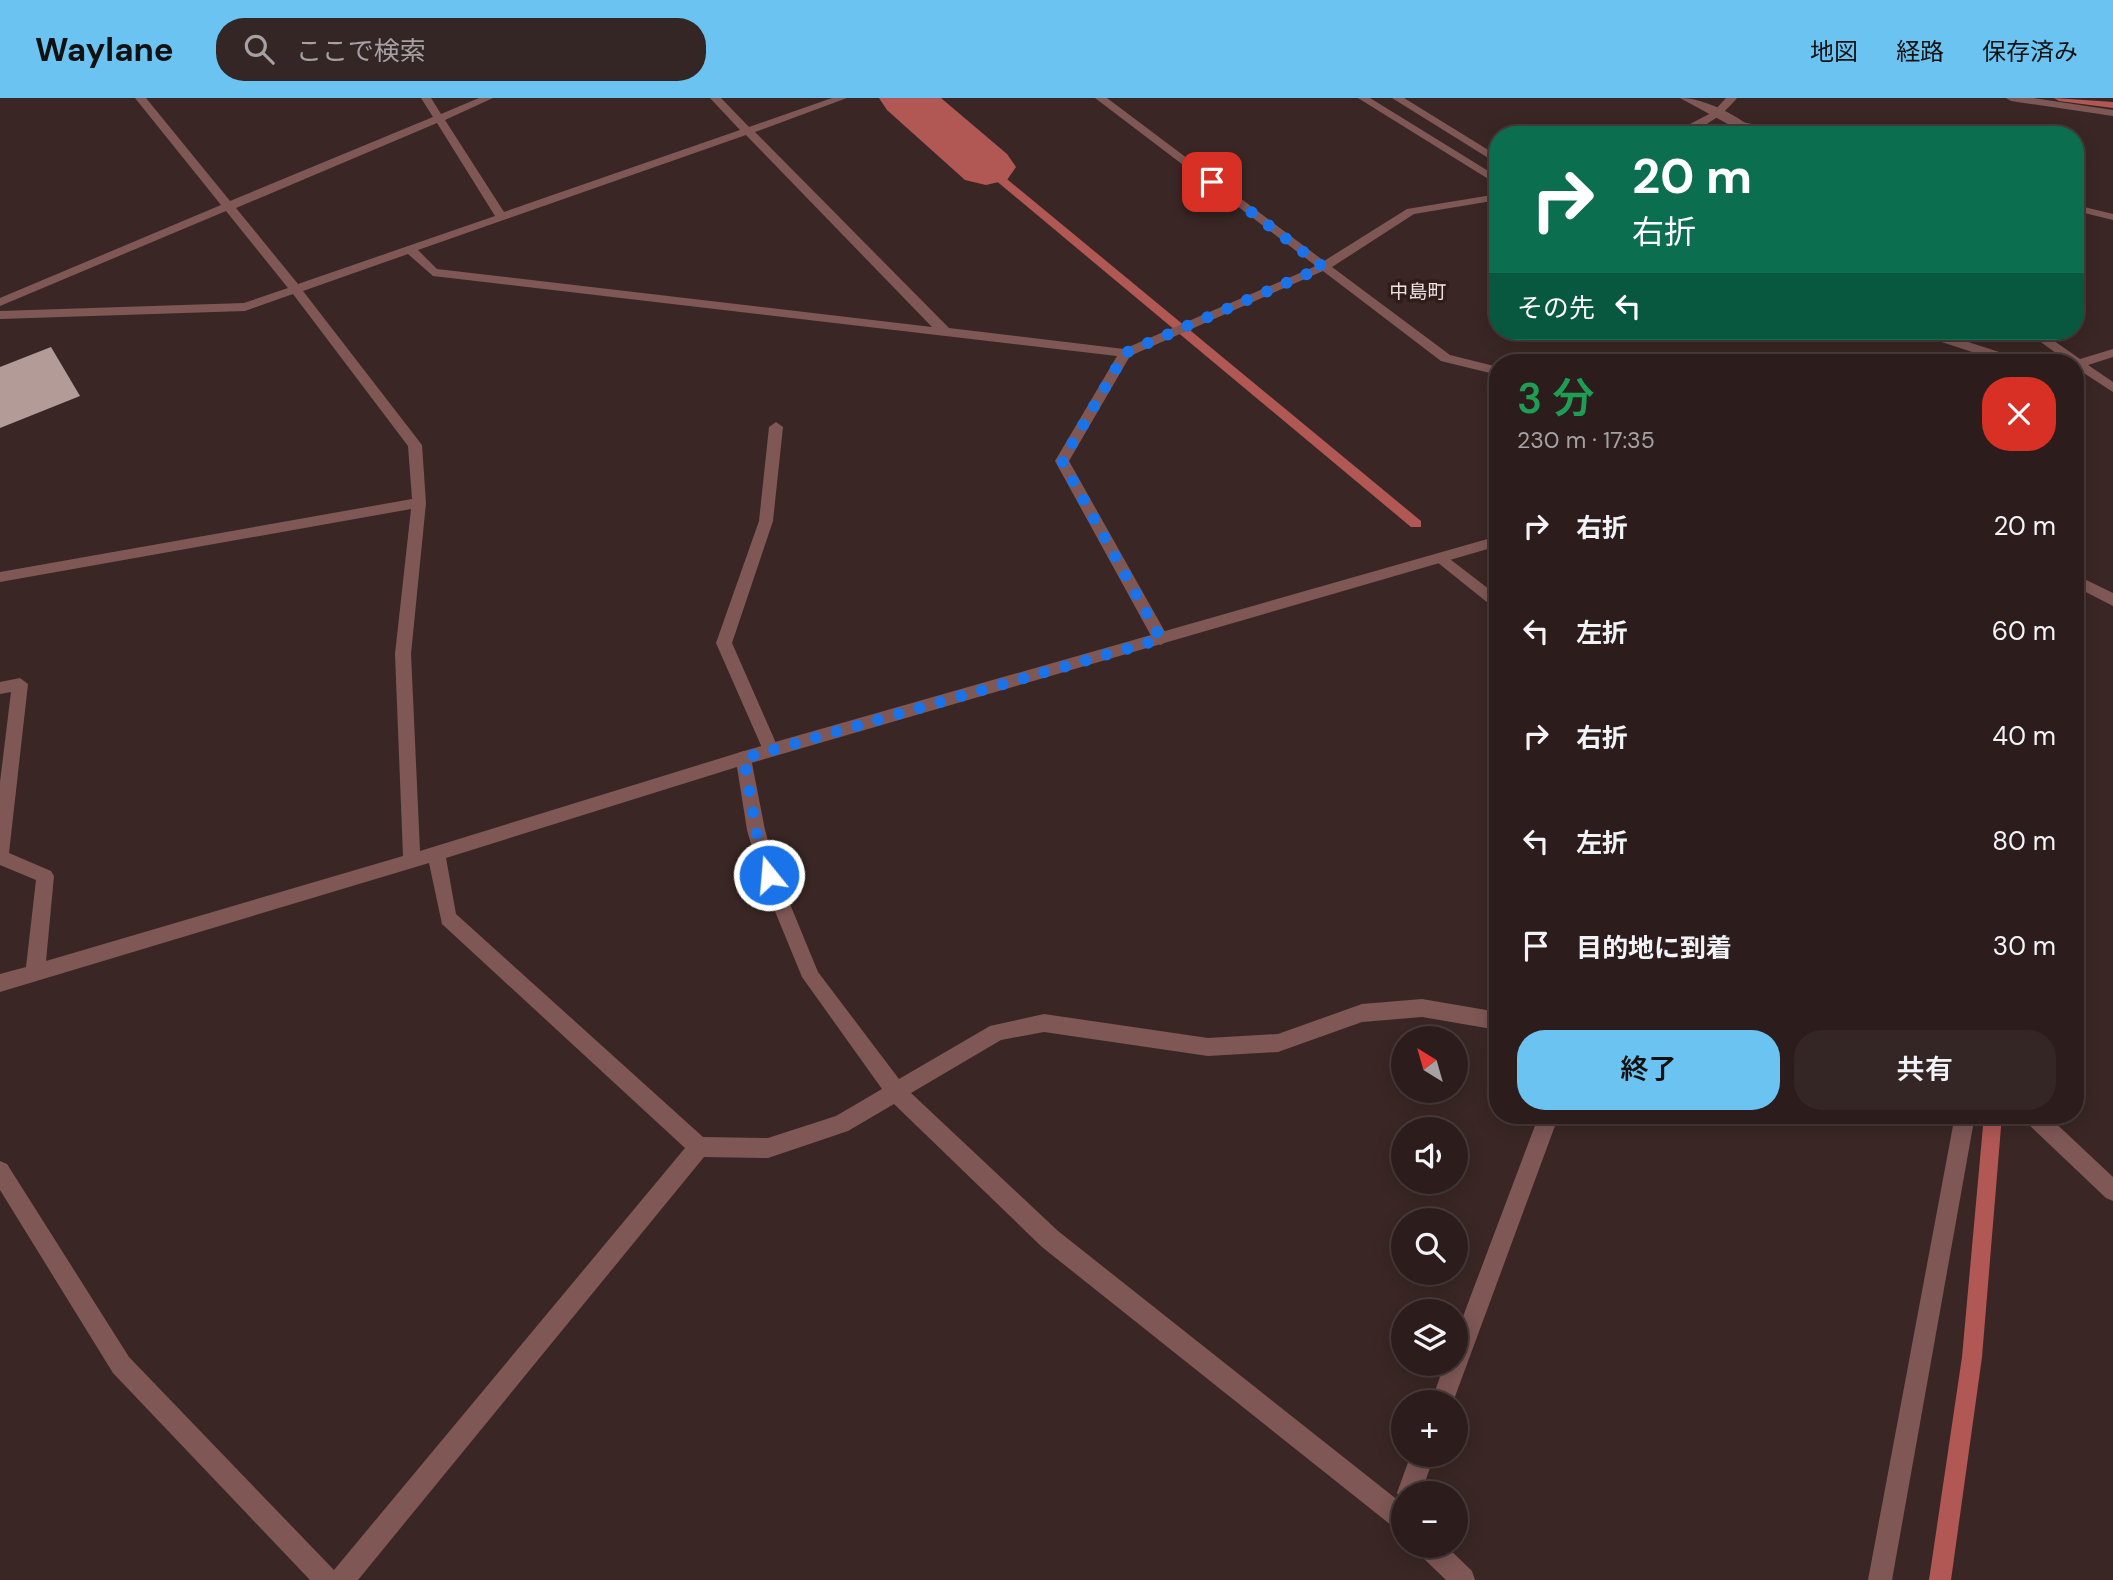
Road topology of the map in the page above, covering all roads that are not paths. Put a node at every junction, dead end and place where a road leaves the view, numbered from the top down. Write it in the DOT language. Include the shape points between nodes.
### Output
graph roads {
  1 [pos="140,98"];
  2 [pos="426,98"];
  3 [pos="488,98"];
  4 [pos="715,98"];
  5 [pos="842,98"];
  6 [pos="1100,98"];
  7 [pos="1363,98"];
  8 [pos="1397,98"];
  9 [pos="1685,98"];
  10 [pos="1732,98"];
  11 [pos="2011,98"];
  12 [pos="2113,113"];
  13 [pos="1717,114"];
  14 [pos="438,119"];
  15 [pos="1742,125"];
  16 [pos="1693,126"];
  17 [pos="1747,126"];
  18 [pos="747,131"];
  19 [pos="1489,155"];
  20 [pos="1489,176"];
  21 [pos="1489,198"];
  22 [pos="229,207"];
  23 [pos="2084,210"];
  24 [pos="500,216"];
  25 [pos="2113,217"];
  26 [pos="409,248"];
  27 [pos="1323,267"];
  28 [pos="295,288"];
  29 [pos="0,302"];
  30 [pos="0,315"];
  31 [pos="946,332"];
  32 [pos="1949,340"];
  33 [pos="2044,340"];
  34 [pos="1125,353"];
  35 [pos="2113,353"];
  36 [pos="1992,354"];
  37 [pos="2063,354"];
  38 [pos="2084,362"];
  39 [pos="1489,369"];
  40 [pos="2084,369"];
  41 [pos="2113,388"];
  42 [pos="776,427"];
  43 [pos="419,503"];
  44 [pos="1489,544"];
  45 [pos="1442,558"];
  46 [pos="0,577"];
  47 [pos="2084,585"];
  48 [pos="1489,597"];
  49 [pos="2113,600"];
  50 [pos="1161,639"];
  51 [pos="0,688"];
  52 [pos="771,750"];
  53 [pos="744,758"];
  54 [pos="436,853"];
  55 [pos="0,856"];
  56 [pos="412,861"];
  57 [pos="35,973"];
  58 [pos="0,983"];
  59 [pos="1489,1019"];
  60 [pos="897,1093"];
  61 [pos="1546,1124"];
  62 [pos="1963,1124"];
  63 [pos="2042,1124"];
  64 [pos="699,1147"];
  65 [pos="0,1171"];
  66 [pos="2113,1192"];
  67 [pos="1446,1390"];
  68 [pos="1391,1506"];
  69 [pos="1441,1558"];
  70 [pos="327,1580"];
  71 [pos="342,1580"];
  72 [pos="1463,1580"];
  73 [pos="1880,1580"];
  1 -- 22 [label="street"];
  2 -- 14 [label="street"];
  3 -- 14 [label="street"];
  4 -- 18 [label="street"];
  5 -- 18 [label="street"];
  6 -- 27 [label="street"];
  7 -- 20 [label="street"];
  8 -- 19 [label="street"];
  9 -- 13 [label="street"];
  10 -- 13 [label="street"];
  11 -- 12 [label="street"];
  13 -- 15 [label="street"];
  13 -- 16 [label="street"];
  14 -- 22 [label="street"];
  14 -- 24 [label="street"];
  15 -- 17 [label="street"];
  18 -- 24 [label="street"];
  18 -- 31 [label="street"];
  21 -- 27 [label="street" via="1411,211"];
  22 -- 28 [label="street"];
  22 -- 29 [label="street"];
  23 -- 25 [label="street"];
  24 -- 26 [label="street"];
  26 -- 28 [label="street"];
  26 -- 31 [label="street" via="433,272"];
  27 -- 34 [label="street"];
  27 -- 39 [label="street" via="1446,358"];
  28 -- 30 [label="street" via="245,307"];
  28 -- 43 [label="street" via="415,445"];
  31 -- 34 [label="street"];
  32 -- 36 [label="street"];
  33 -- 37 [label="street"];
  34 -- 50 [label="street" via="1062,461"];
  35 -- 38 [label="street"];
  40 -- 41 [label="street"];
  42 -- 52 [label="street" via="766,521 724,643"];
  43 -- 46 [label="street"];
  43 -- 56 [label="street" via="403,654"];
  44 -- 45 [label="street"];
  45 -- 48 [label="street"];
  45 -- 50 [label="street"];
  47 -- 49 [label="street"];
  50 -- 52 [label="street"];
  51 -- 55 [label="street" via="20,684"];
  52 -- 53 [label="street"];
  53 -- 54 [label="street"];
  53 -- 60 [label="street" via="766,864 811,977"];
  54 -- 56 [label="street"];
  54 -- 64 [label="street" via="448,918"];
  55 -- 57 [label="street" via="45,876"];
  56 -- 57 [label="street"];
  57 -- 58 [label="street"];
  59 -- 60 [label="street" via="1422,1007 1362,1013 1278,1043 1208,1047 1044,1023 997,1032"];
  60 -- 64 [label="street" via="841,1124 768,1148"];
  60 -- 68 [label="street" via="1050,1239"];
  61 -- 67 [label="street"];
  62 -- 73 [label="street"];
  63 -- 66 [label="street"];
  64 -- 71 [label="street"];
  65 -- 70 [label="street" via="121,1365"];
  69 -- 72 [label="street"];
}
